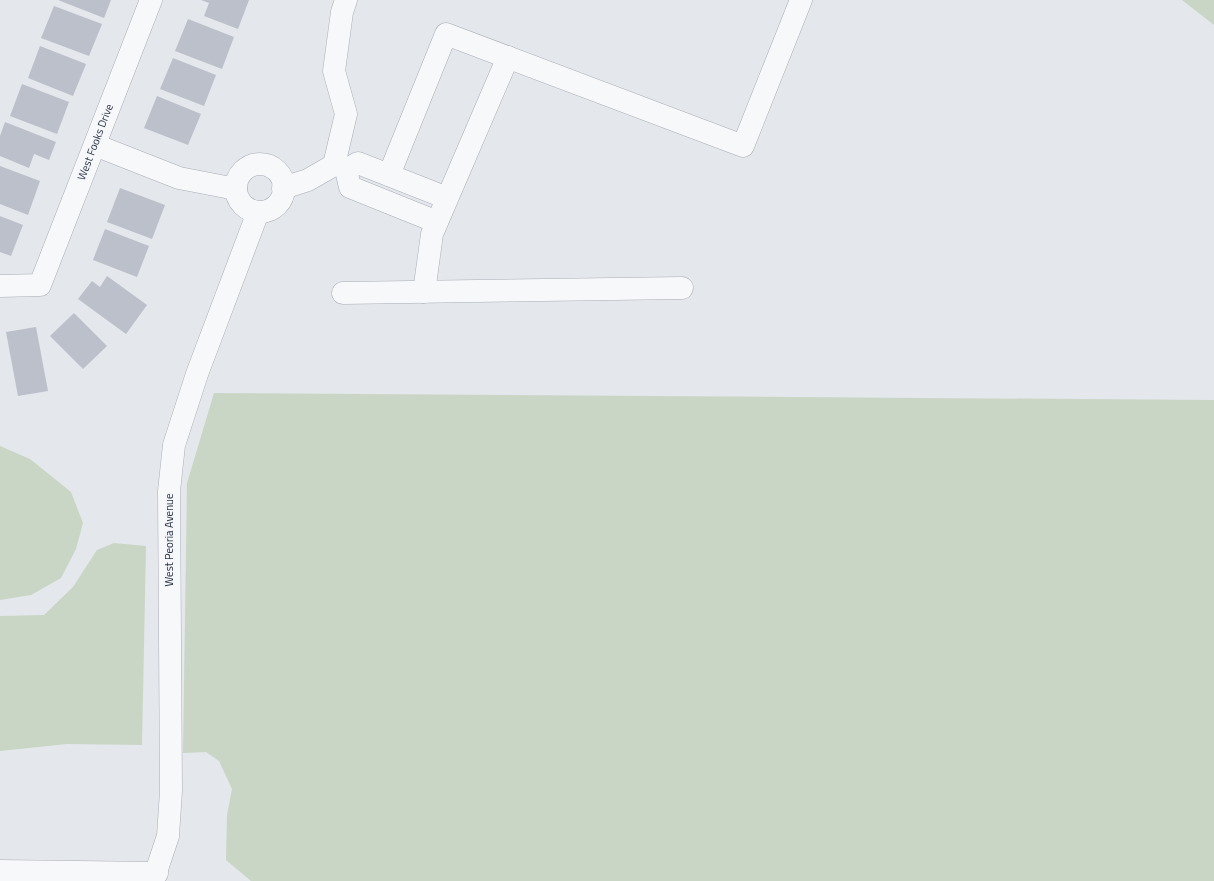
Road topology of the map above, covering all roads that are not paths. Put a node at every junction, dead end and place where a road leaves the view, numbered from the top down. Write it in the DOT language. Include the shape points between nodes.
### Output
graph roads {
  1 [pos="151,0"];
  2 [pos="346,0"];
  3 [pos="801,0"];
  4 [pos="508,57"];
  5 [pos="94,145"];
  6 [pos="340,167"];
  7 [pos="389,175"];
  8 [pos="283,188"];
  9 [pos="236,189"];
  10 [pos="447,198"];
  11 [pos="258,212"];
  12 [pos="437,222"];
  13 [pos="0,286"];
  14 [pos="682,288"];
  15 [pos="424,292"];
  16 [pos="344,293"];
  17 [pos="0,871"];
  18 [pos="155,877"];
  1 -- 5 [label="street, West Fooks Drive"];
  2 -- 6 [label="street" via="334,71 346,114"];
  3 -- 4 [label="street" via="743,146"];
  4 -- 7 [label="street" via="446,34"];
  4 -- 10 [label="street"];
  5 -- 9 [label="street" via="179,178"];
  5 -- 13 [label="street, West Fooks Drive" via="40,285"];
  6 -- 7 [label="street" via="358,163"];
  6 -- 8 [label="street"];
  6 -- 12 [label="street" via="350,187"];
  7 -- 10 [label="street"];
  8 -- 9 [label="street" via="281,177 276,170 262,164 253,165 243,171"];
  8 -- 11 [label="street" via="281,200 276,206"];
  9 -- 11 [label="street" via="241,204"];
  10 -- 12 [label="street"];
  11 -- 18 [label="street, West Peoria Avenue" via="197,374 174,445 169,491 171,791 168,836"];
  12 -- 15 [label="street" via="432,234"];
  14 -- 15 [label="street"];
  15 -- 16 [label="street"];
  17 -- 18 [label="street"];
}
